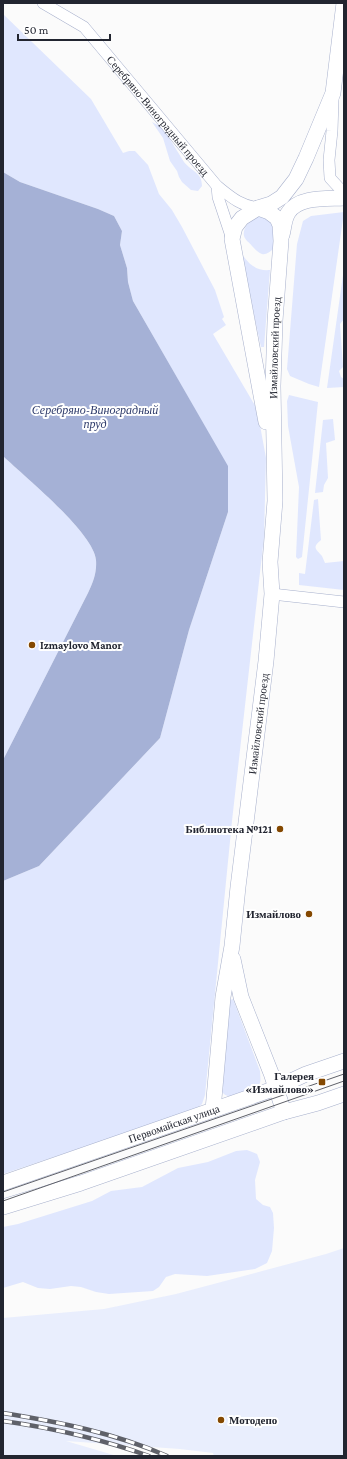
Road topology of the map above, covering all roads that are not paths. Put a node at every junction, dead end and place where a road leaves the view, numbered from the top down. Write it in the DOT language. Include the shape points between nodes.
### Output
graph roads {
  1 [pos="43,3"];
  2 [pos="344,3"];
  3 [pos="333,93"];
  4 [pos="217,186"];
  5 [pos="344,191"];
  6 [pos="344,198"];
  7 [pos="258,208"];
  8 [pos="232,239"];
  9 [pos="281,242"];
  10 [pos="275,501"];
  11 [pos="272,594"];
  12 [pos="344,602"];
  13 [pos="232,946"];
  14 [pos="344,1061"];
  15 [pos="276,1088"];
  16 [pos="344,1094"];
  17 [pos="213,1110"];
  18 [pos="284,1112"];
  19 [pos="3,1183"];
  20 [pos="3,1207"];
  1 -- 4 [label="street, Серебряно-Виноградный проезд" via="84,27"];
  2 -- 3 [label="street"];
  3 -- 5 [label="street" via="330,178"];
  3 -- 7 [label="street" via="296,179 282,197"];
  4 -- 7 [label="street, Серебряно-Виноградный проезд" via="245,206"];
  4 -- 8 [label="street, Измайловский проезд" via="218,197"];
  6 -- 9 [label="street" via="308,200 293,206 285,222"];
  7 -- 8 [label="street" via="242,218 235,227"];
  7 -- 9 [label="street, Измайловский проезд" via="277,218"];
  8 -- 10 [label="street, Измайловский проезд" via="266,422"];
  9 -- 10 [label="street, Измайловский проезд" via="273,386"];
  10 -- 11 [label="street, Измайловский проезд" via="270,562"];
  11 -- 12 [label="street"];
  11 -- 13 [label="street, Измайловский проезд"];
  13 -- 15 [label="street, Измайловский проезд" via="241,997"];
  13 -- 17 [label="street, Измайловский проезд" via="223,998"];
  14 -- 15 [label="street, Первомайская улица"];
  15 -- 17 [label="street, Первомайская улица"];
  15 -- 18 [label="street, Измайловский проезд"];
  16 -- 18 [label="street"];
  17 -- 19 [label="street, Первомайская улица"];
  18 -- 20 [label="street" via="81,1183"];
}
